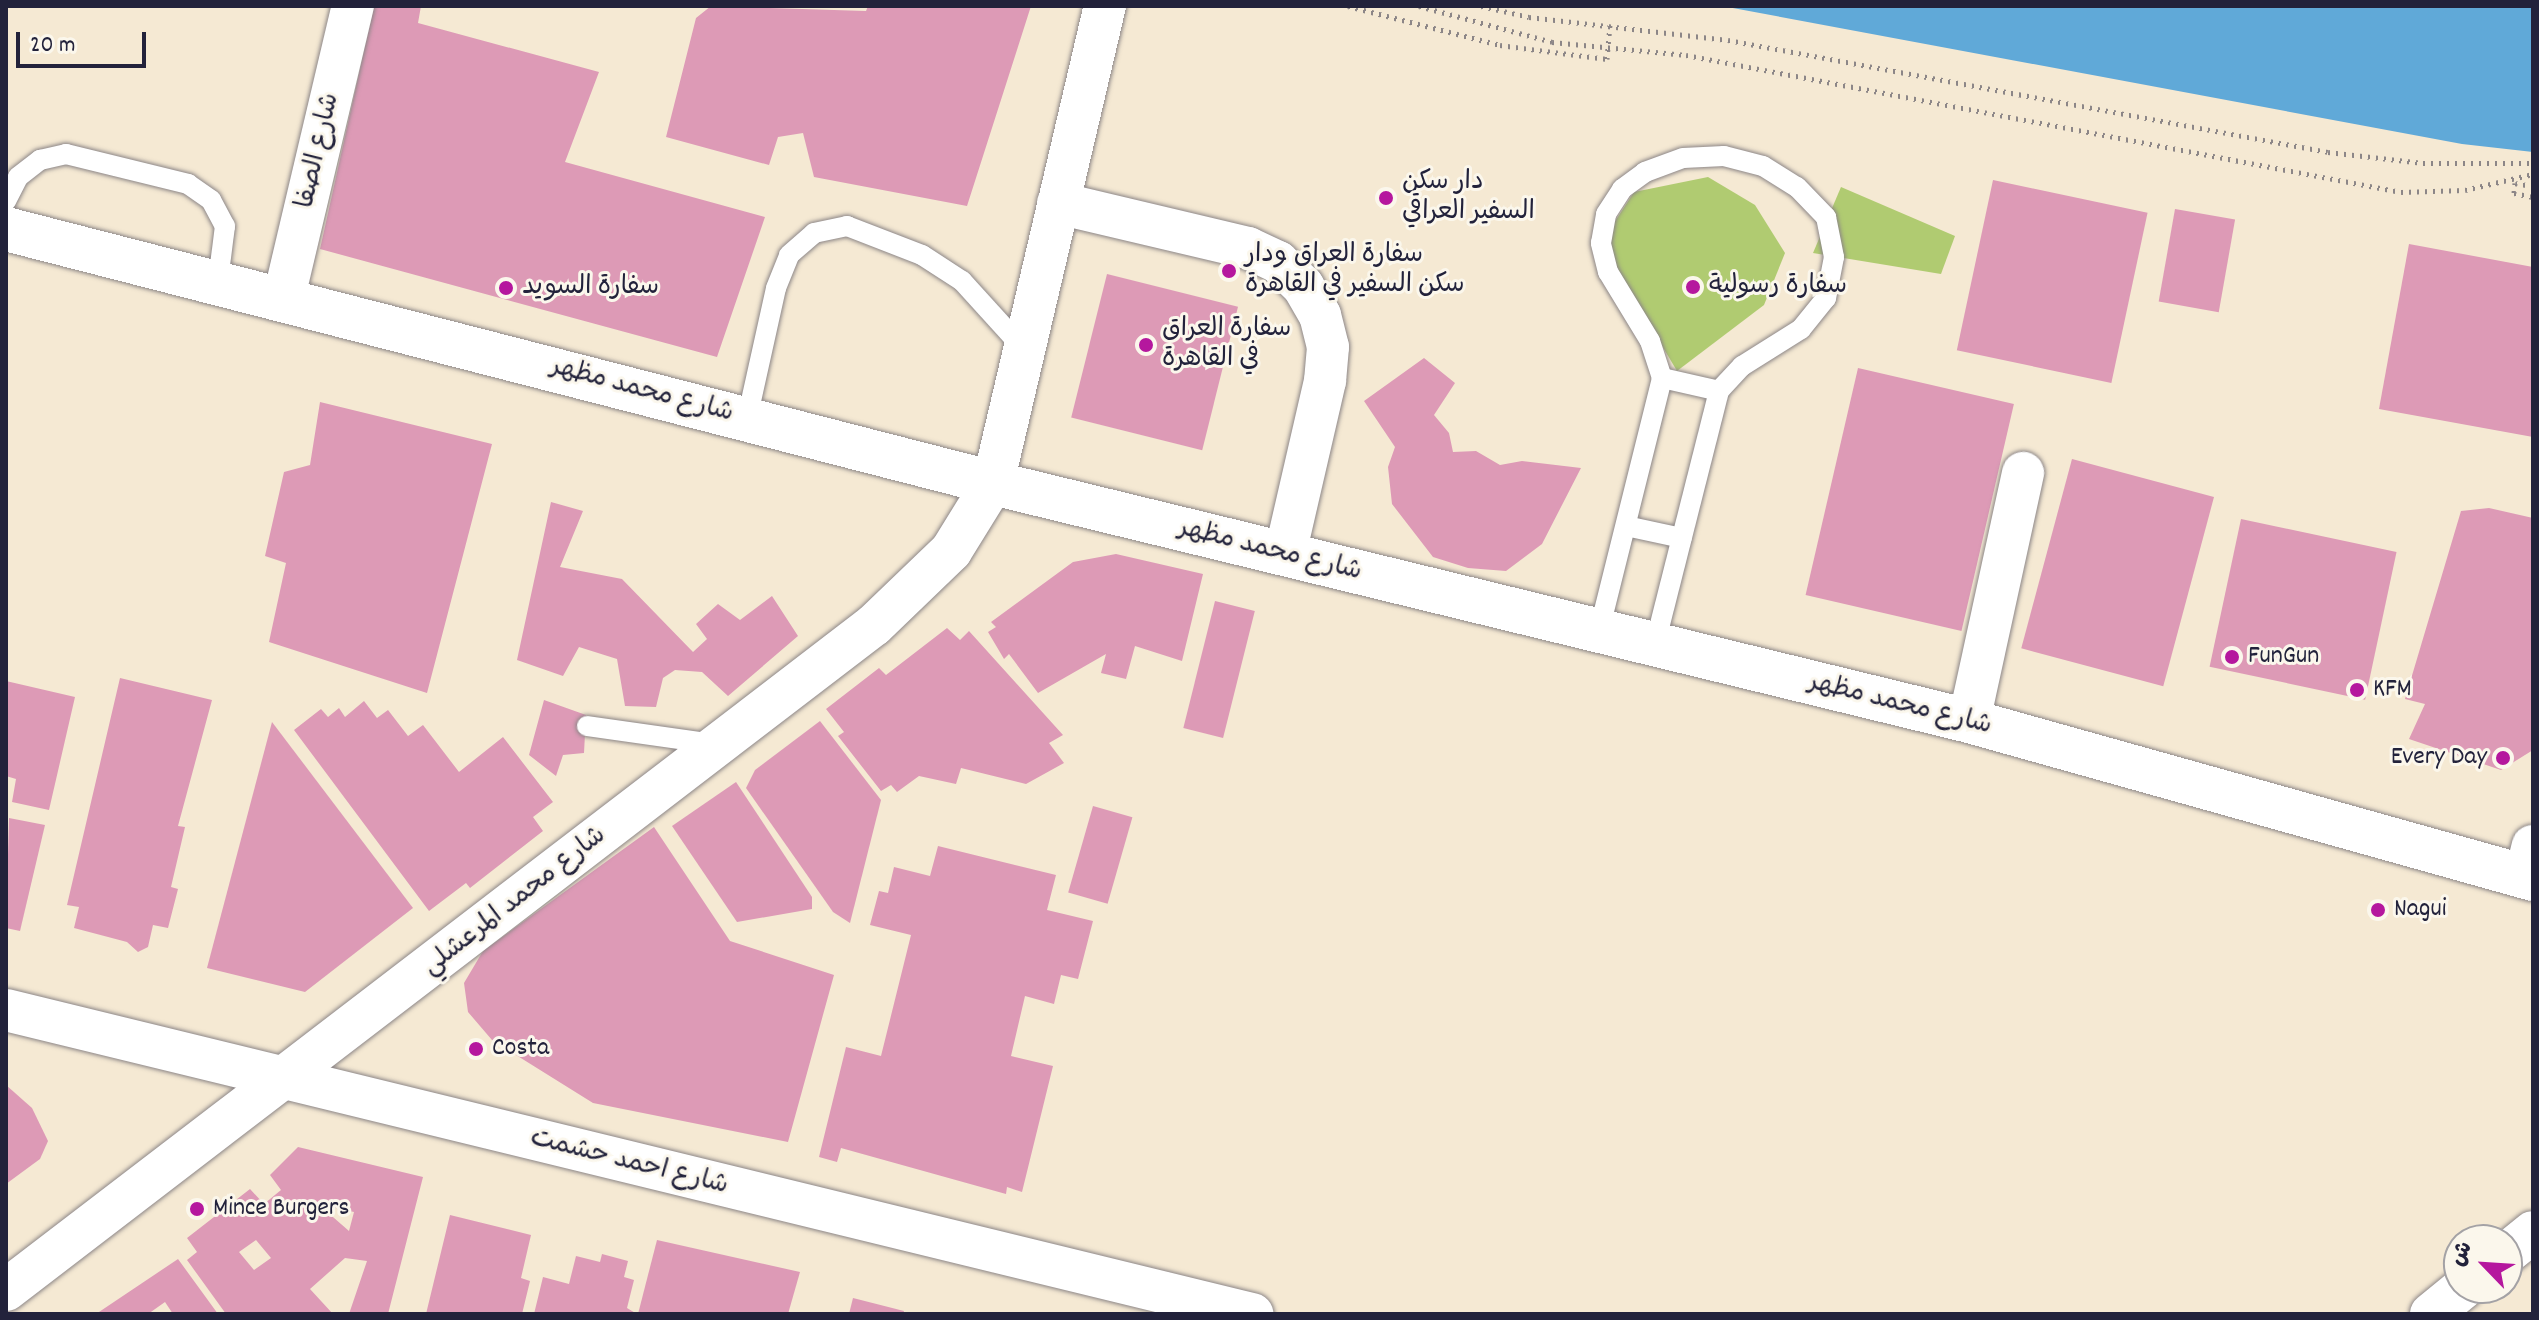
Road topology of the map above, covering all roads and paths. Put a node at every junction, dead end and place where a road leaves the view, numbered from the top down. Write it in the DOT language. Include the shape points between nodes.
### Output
graph roads {
  1 [pos="353,6"];
  2 [pos="1105,6"];
  3 [pos="1348,6"];
  4 [pos="1419,6"];
  5 [pos="1481,6"];
  6 [pos="1610,24"];
  7 [pos="1608,46"];
  8 [pos="2533,163"];
  9 [pos="2533,174"];
  10 [pos="2533,186"];
  11 [pos="2533,197"];
  12 [pos="6,201"];
  13 [pos="1058,203"];
  14 [pos="6,229"];
  15 [pos="218,281"];
  16 [pos="284,297"];
  17 [pos="1024,349"];
  18 [pos="1662,378"];
  19 [pos="1719,391"];
  20 [pos="747,419"];
  21 [pos="2023,473"];
  22 [pos="993,483"];
  23 [pos="1626,526"];
  24 [pos="1682,538"];
  25 [pos="1285,554"];
  26 [pos="1599,631"];
  27 [pos="1655,644"];
  28 [pos="1969,721"];
  29 [pos="587,726"];
  30 [pos="719,745"];
  31 [pos="2530,867"];
  32 [pos="6,1010"];
  33 [pos="285,1081"];
  34 [pos="6,1290"];
  35 [pos="1252,1314"];
  1 -- 16 [label="street, شارع الصفا"];
  2 -- 13 [label="street, شارع محمد المرعشلي"];
  3 -- 7 [label="path" via="1532,51 1607,59"];
  4 -- 7 [label="path" via="1552,42"];
  5 -- 6 [label="path" via="1529,17"];
  6 -- 7 [label="path"];
  6 -- 8 [label="path" via="1728,40 2328,152 2423,163"];
  7 -- 9 [label="path" via="1686,55 2401,192 2465,190"];
  10 -- 11 [label="path" via="2515,183 2514,193"];
  12 -- 15 [label="lane" via="18,177 40,160 66,154 188,184 211,200 225,226"];
  13 -- 17 [label="street, شارع محمد المرعشلي"];
  13 -- 25 [label="street" via="1248,248 1278,262 1303,286 1320,315 1328,347"];
  14 -- 15 [label="street, شارع محمد مظهر"];
  15 -- 16 [label="street, شارع محمد مظهر"];
  16 -- 20 [label="street, شارع محمد مظهر"];
  17 -- 20 [label="lane" via="962,281 922,255 847,226 814,233 789,255 776,288"];
  17 -- 22 [label="street, شارع محمد المرعشلي"];
  18 -- 19 [label="lane"];
  18 -- 19 [label="lane" via="1650,341 1608,272 1601,243 1606,214 1622,189 1645,172 1683,158 1724,156 1763,166 1797,187 1826,217 1834,257 1826,298 1801,329 1742,366"];
  18 -- 23 [label="lane"];
  19 -- 24 [label="lane"];
  20 -- 22 [label="street, شارع محمد مظهر"];
  21 -- 28 [label="street"];
  22 -- 25 [label="street, شارع محمد مظهر"];
  22 -- 30 [label="street, شارع محمد المرعشلي" via="951,551 912,592"];
  23 -- 24 [label="lane"];
  23 -- 26 [label="lane"];
  24 -- 27 [label="lane"];
  25 -- 26 [label="street, شارع محمد مظهر"];
  26 -- 27 [label="street, شارع محمد مظهر"];
  27 -- 28 [label="street, شارع محمد مظهر"];
  28 -- 31 [label="street, شارع محمد مظهر"];
  29 -- 30 [label="lane"];
  30 -- 33 [label="street, شارع محمد المرعشلي"];
  32 -- 33 [label="street, شارع احمد حشمت"];
  33 -- 34 [label="street, شارع محمد المرعشلي"];
  33 -- 35 [label="street, شارع احمد حشمت"];
}
